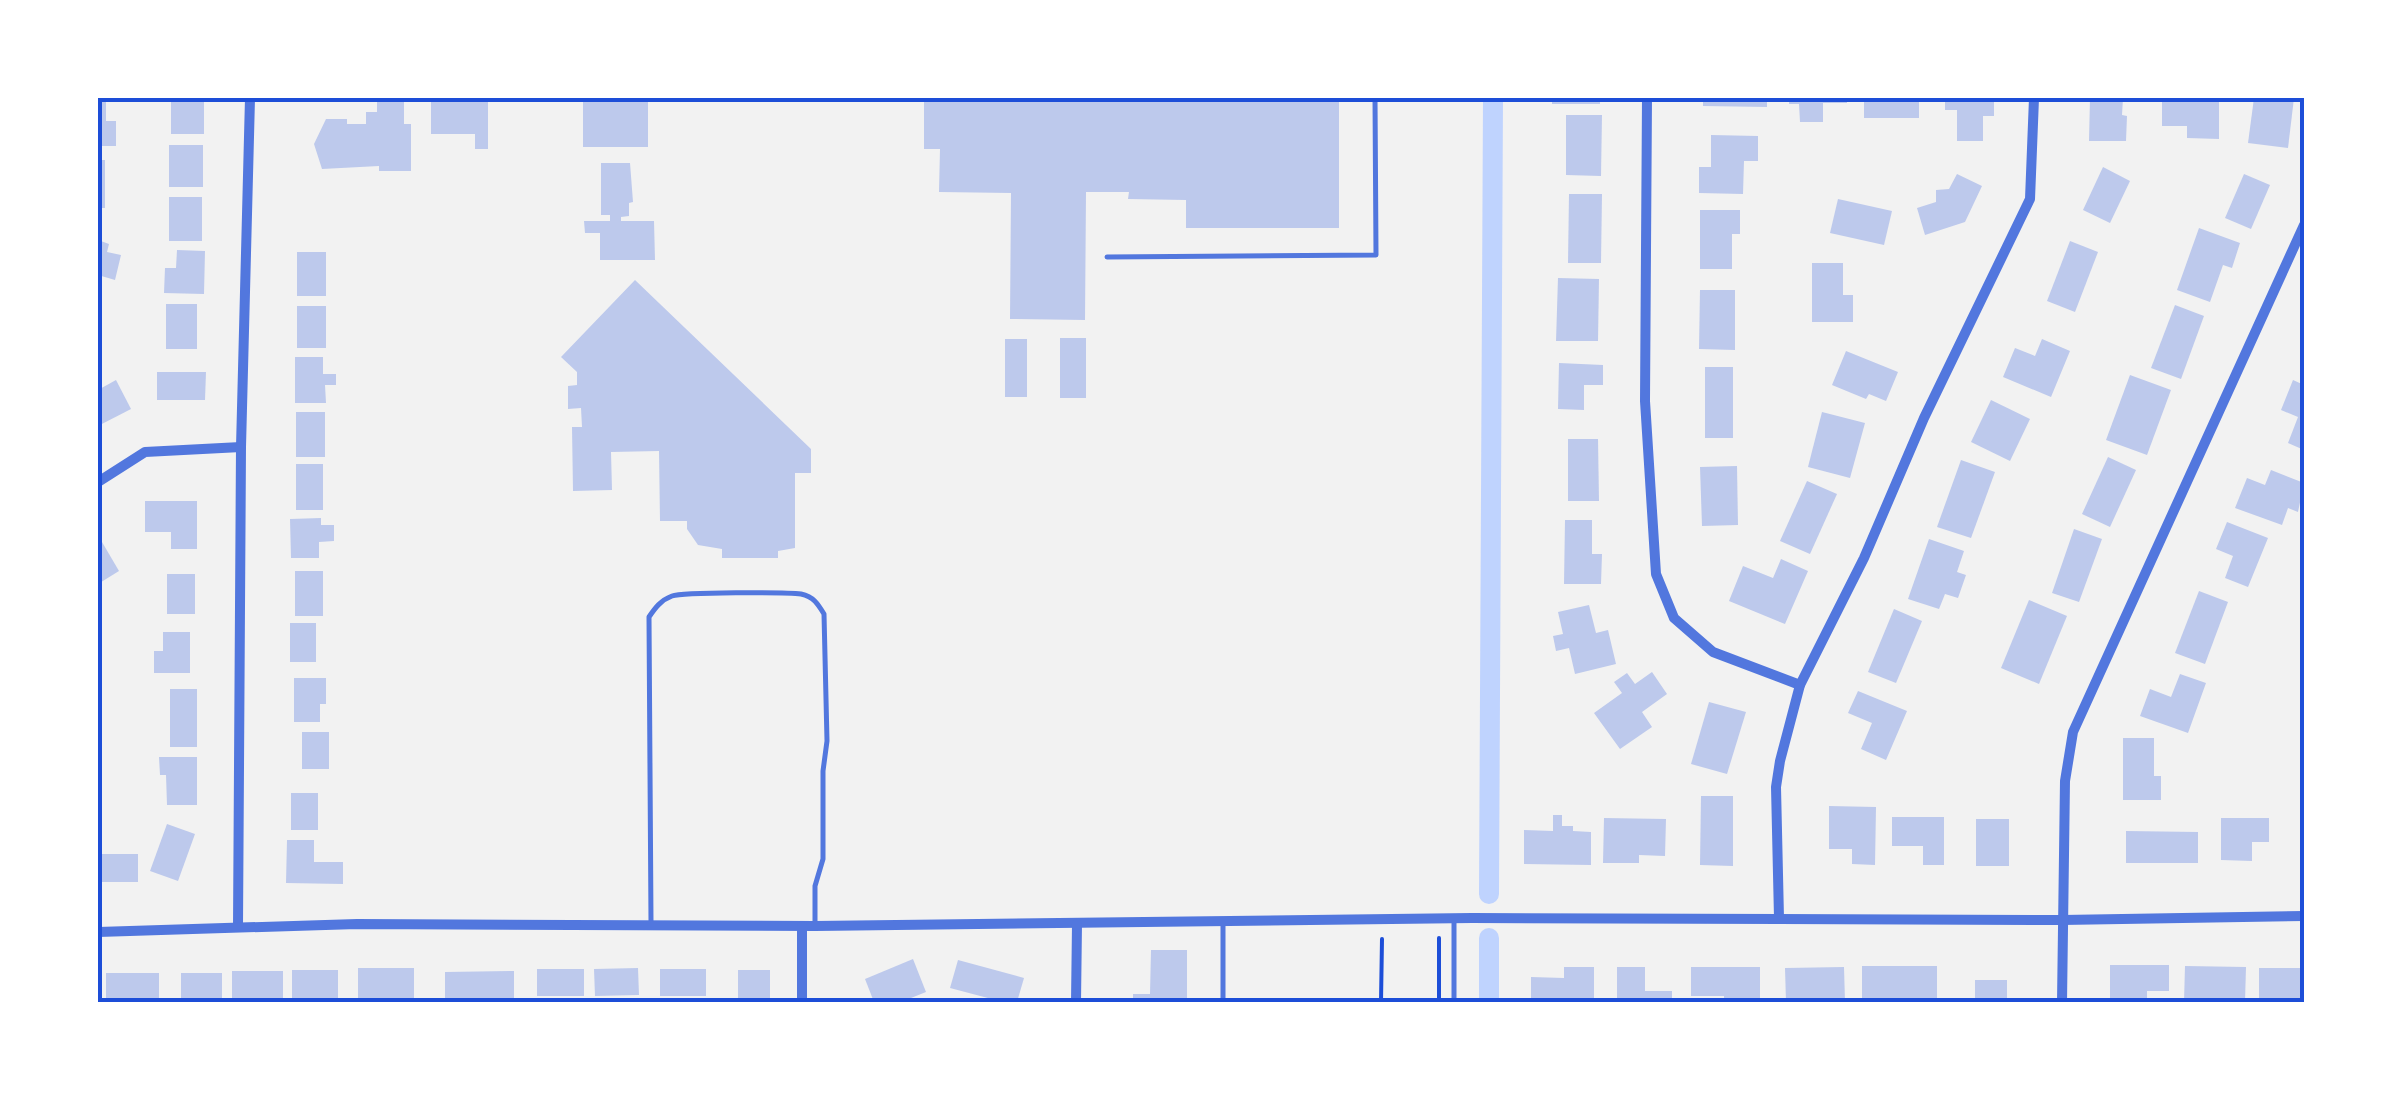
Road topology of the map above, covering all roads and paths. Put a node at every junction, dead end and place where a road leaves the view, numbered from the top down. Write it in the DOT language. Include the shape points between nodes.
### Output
graph roads {
  1 [pos="250,98"];
  2 [pos="1375,98"];
  3 [pos="1647,98"];
  4 [pos="2034,98"];
  5 [pos="2304,224"];
  6 [pos="1107,257"];
  7 [pos="241,447"];
  8 [pos="98,482"];
  9 [pos="1800,685"];
  10 [pos="2304,916"];
  11 [pos="1454,918"];
  12 [pos="1779,918"];
  13 [pos="2062,920"];
  14 [pos="1224,922"];
  15 [pos="1077,924"];
  16 [pos="650,926"];
  17 [pos="808,926"];
  18 [pos="238,927"];
  19 [pos="98,932"];
  20 [pos="1439,938"];
  21 [pos="1382,939"];
  22 [pos="802,1002"];
  23 [pos="1076,1002"];
  24 [pos="1223,1002"];
  25 [pos="1381,1002"];
  26 [pos="1439,1002"];
  27 [pos="1454,1002"];
  28 [pos="2062,1002"];
  1 -- 7 [label="street"];
  2 -- 6 [label="lane" via="1376,255"];
  3 -- 9 [label="street" via="1645,401 1656,574 1674,618 1712,652"];
  4 -- 9 [label="street" via="2030,199"];
  5 -- 13 [label="street" via="2073,732 2065,781"];
  7 -- 8 [label="street" via="145,452"];
  7 -- 18 [label="street"];
  9 -- 12 [label="street" via="1776,787"];
  10 -- 13 [label="street"];
  11 -- 12 [label="street"];
  11 -- 14 [label="street"];
  11 -- 27 [label="lane"];
  12 -- 13 [label="street"];
  13 -- 28 [label="street"];
  14 -- 15 [label="street"];
  14 -- 24 [label="lane"];
  15 -- 17 [label="street"];
  15 -- 23 [label="street"];
  16 -- 17 [label="street"];
  16 -- 17 [label="lane" via="649,616 674,595 801,594 824,614 823,858"];
  16 -- 18 [label="street"];
  17 -- 22 [label="street"];
  18 -- 19 [label="street"];
  20 -- 26 [label="path"];
  21 -- 25 [label="path"];
}
